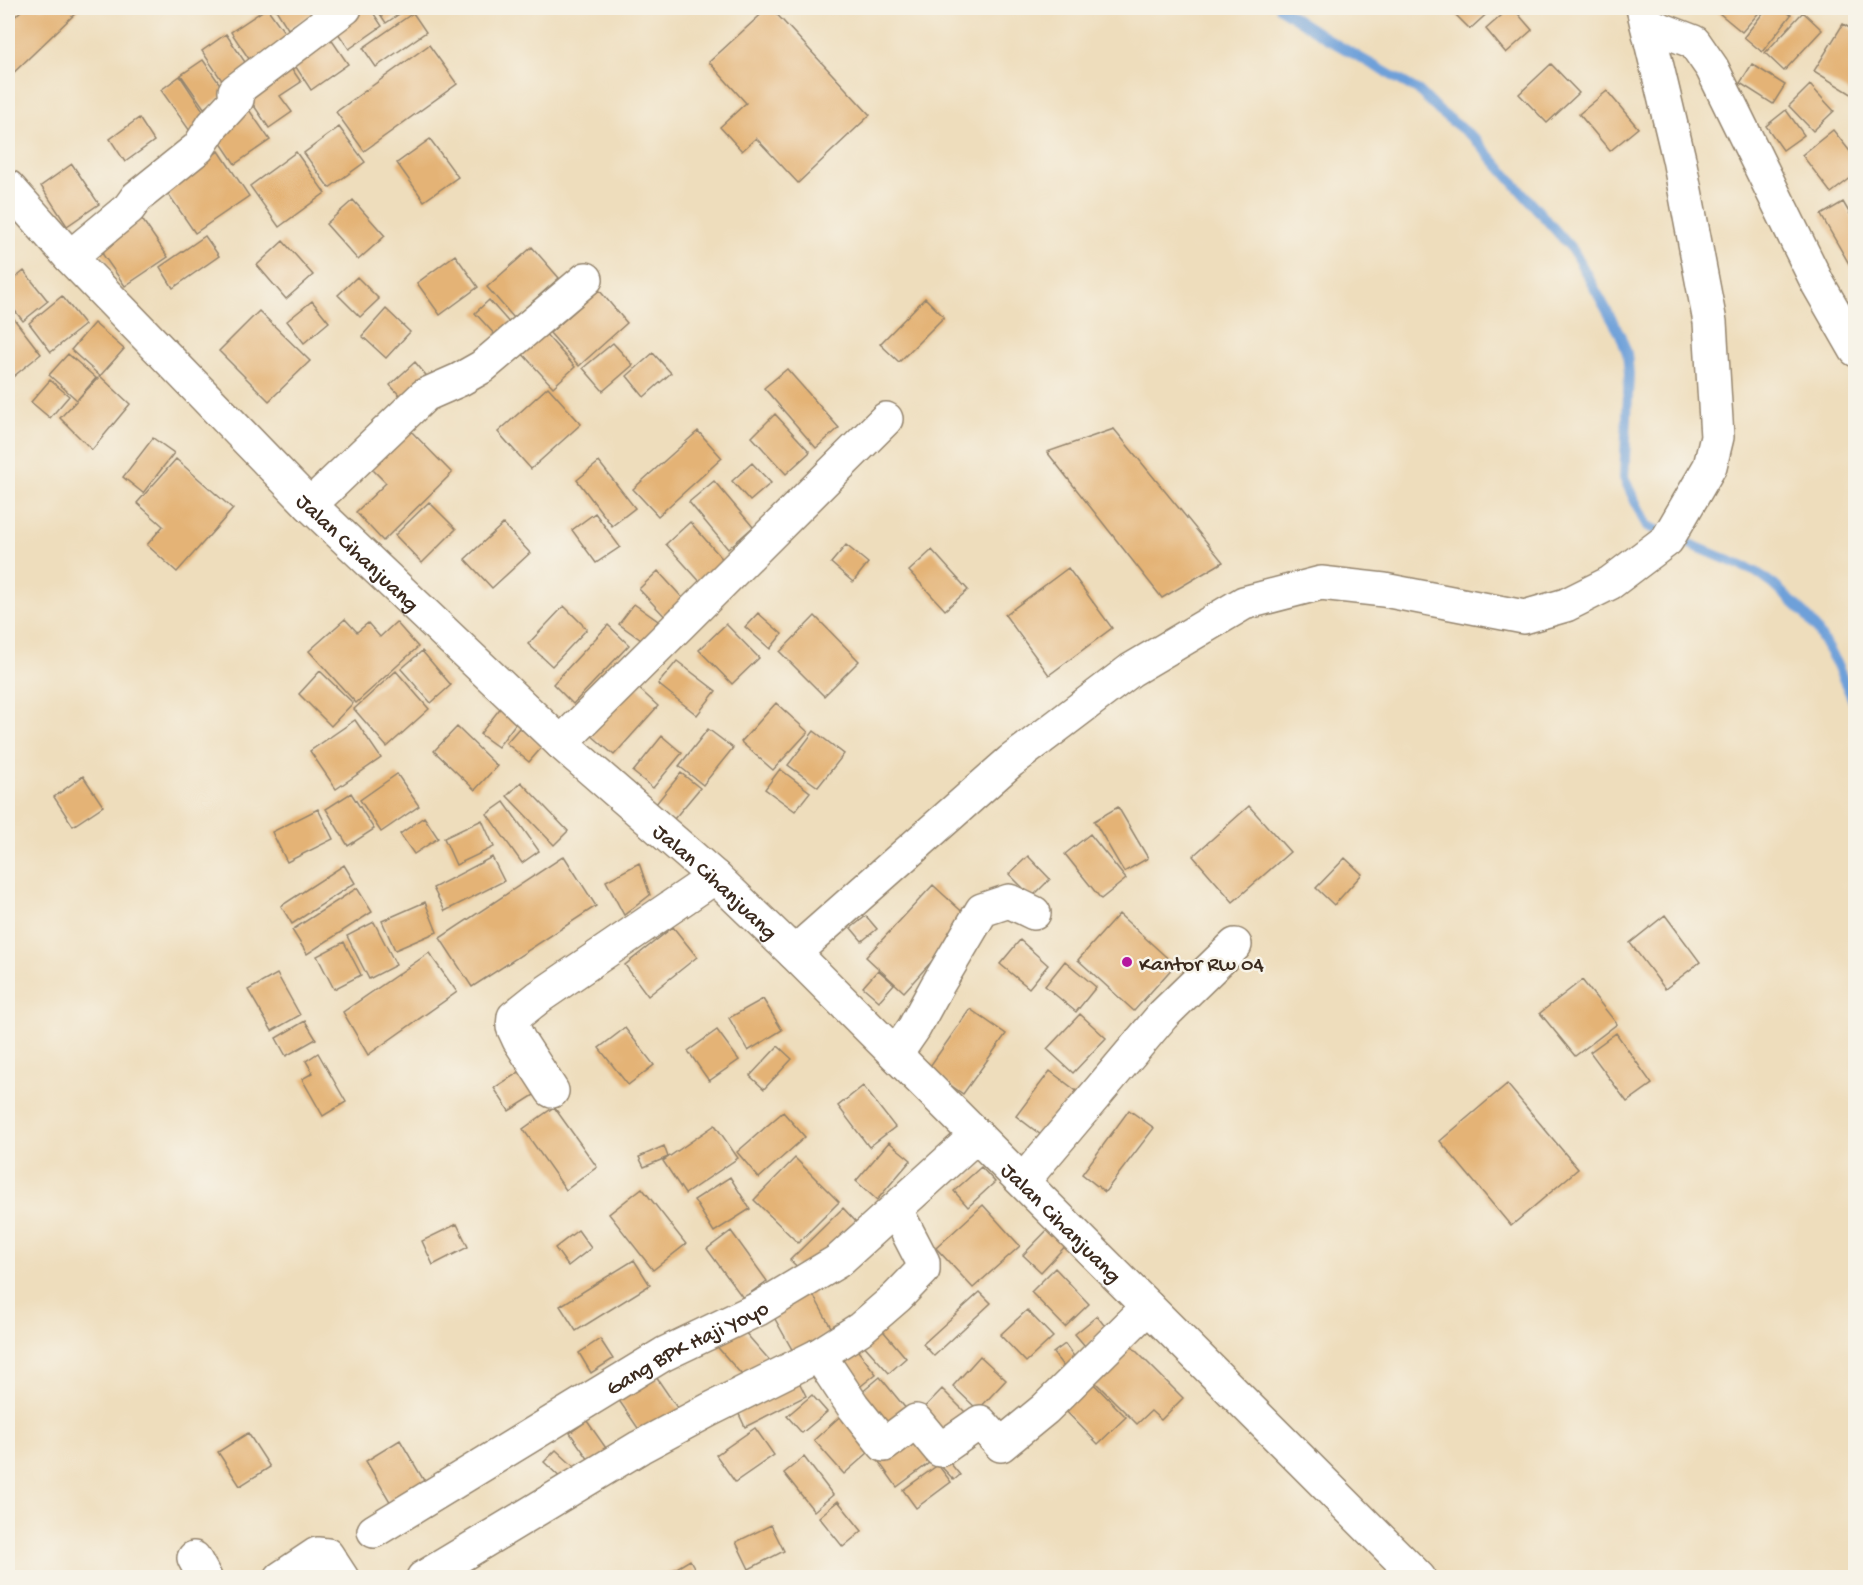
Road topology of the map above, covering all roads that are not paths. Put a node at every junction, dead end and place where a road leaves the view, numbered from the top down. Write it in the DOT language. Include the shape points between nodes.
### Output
graph roads {
  1 [pos="345,8"];
  2 [pos="1645,16"];
  3 [pos="8,187"];
  4 [pos="70,256"];
  5 [pos="586,279"];
  6 [pos="1856,350"];
  7 [pos="886,418"];
  8 [pos="310,505"];
  9 [pos="561,743"];
  10 [pos="716,877"];
  11 [pos="1034,913"];
  12 [pos="1235,945"];
  13 [pos="794,953"];
  14 [pos="896,1054"];
  15 [pos="552,1091"];
  16 [pos="977,1135"];
  17 [pos="1023,1181"];
  18 [pos="896,1210"];
  19 [pos="1148,1307"];
  20 [pos="819,1355"];
  21 [pos="374,1531"];
  22 [pos="280,1578"];
  23 [pos="342,1578"];
  24 [pos="423,1578"];
  25 [pos="1419,1578"];
  1 -- 4 [label="street" via="235,91 237,99 198,147"];
  2 -- 6 [label="street" via="1694,42 1712,68 1818,284"];
  2 -- 13 [label="street" via="1679,159 1710,322 1717,437 1710,466 1667,540 1610,583 1566,605 1524,617 1384,590 1321,583 1244,603 1131,670 1011,761"];
  3 -- 4 [label="street, Jalan Cihanjuang"];
  4 -- 8 [label="street, Jalan Cihanjuang"];
  5 -- 8 [label="street" via="482,367 425,395"];
  7 -- 9 [label="street"];
  8 -- 9 [label="street, Jalan Cihanjuang"];
  9 -- 10 [label="street, Jalan Cihanjuang"];
  10 -- 13 [label="street, Jalan Cihanjuang"];
  10 -- 15 [label="street" via="514,1017 513,1027 519,1040"];
  11 -- 14 [label="street" via="1010,901 982,910"];
  12 -- 17 [label="street" via="1163,1015"];
  13 -- 14 [label="street, Jalan Cihanjuang"];
  14 -- 16 [label="street, Jalan Cihanjuang"];
  16 -- 17 [label="street, Jalan Cihanjuang"];
  16 -- 18 [label="street, Gang BPK Haji Yoyo"];
  17 -- 19 [label="street, Jalan Cihanjuang"];
  18 -- 20 [label="street" via="923,1262 923,1270 860,1329"];
  18 -- 21 [label="street, Gang BPK Haji Yoyo" via="838,1261 758,1309 664,1354"];
  19 -- 20 [label="street" via="1045,1408 1001,1445 980,1422 940,1450 916,1421 884,1445"];
  19 -- 25 [label="street, Jalan Cihanjuang"];
  20 -- 24 [label="street" via="640,1447"];
  22 -- 23 [label="street" via="317,1554 327,1555"];
}
